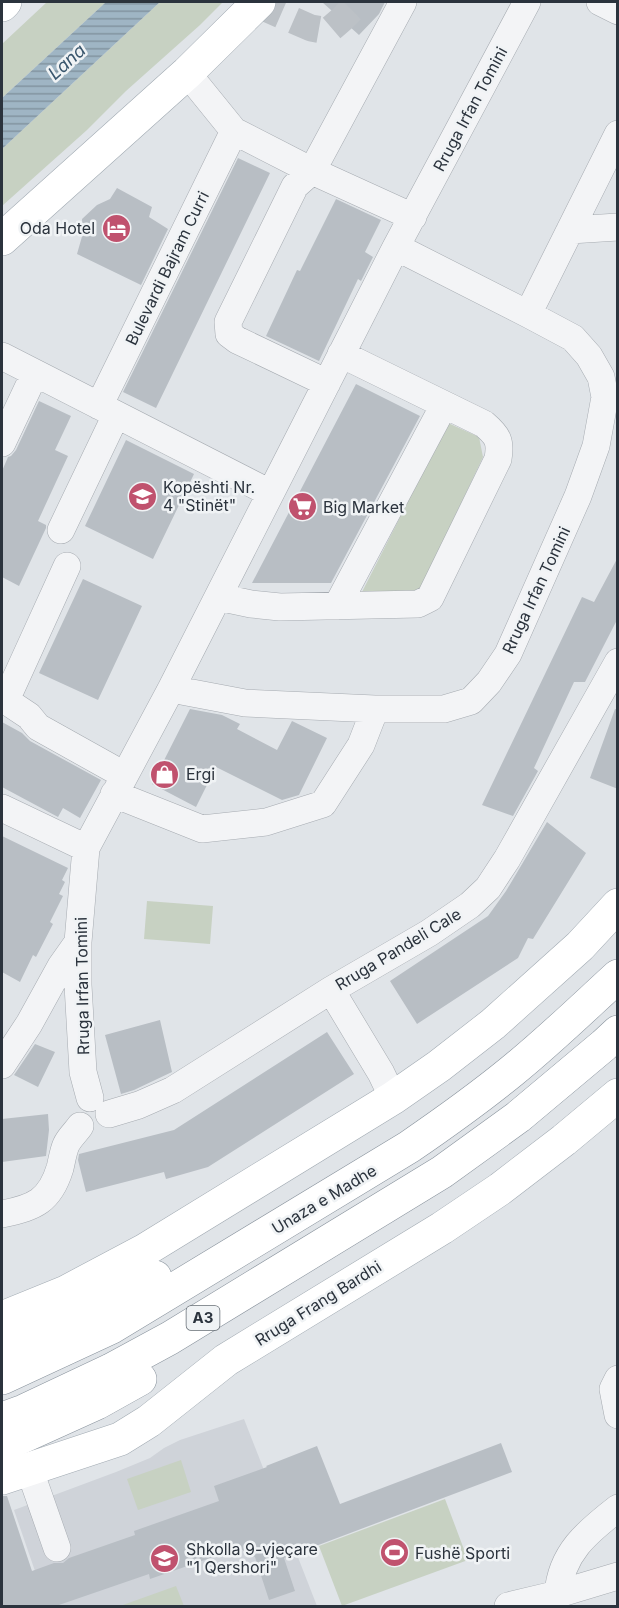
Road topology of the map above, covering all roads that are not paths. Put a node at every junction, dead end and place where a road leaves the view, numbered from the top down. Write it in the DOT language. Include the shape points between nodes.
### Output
graph roads {
  1 [pos="259,2"];
  2 [pos="403,2"];
  3 [pos="527,2"];
  4 [pos="600,2"];
  5 [pos="618,10"];
  6 [pos="187,73"];
  7 [pos="234,131"];
  8 [pos="618,134"];
  9 [pos="312,171"];
  10 [pos="413,217"];
  11 [pos="618,227"];
  12 [pos="570,230"];
  13 [pos="2,239"];
  14 [pos="396,248"];
  15 [pos="528,314"];
  16 [pos="341,354"];
  17 [pos="2,356"];
  18 [pos="35,373"];
  19 [pos="327,382"];
  20 [pos="610,387"];
  21 [pos="444,405"];
  22 [pos="108,411"];
  23 [pos="2,443"];
  24 [pos="270,493"];
  25 [pos="61,530"];
  26 [pos="67,566"];
  27 [pos="218,597"];
  28 [pos="338,606"];
  29 [pos="618,662"];
  30 [pos="171,689"];
  31 [pos="4,699"];
  32 [pos="375,709"];
  33 [pos="119,785"];
  34 [pos="2,808"];
  35 [pos="86,848"];
  36 [pos="618,905"];
  37 [pos="78,942"];
  38 [pos="618,976"];
  39 [pos="331,990"];
  40 [pos="618,1032"];
  41 [pos="2,1065"];
  42 [pos="618,1095"];
  43 [pos="393,1098"];
  44 [pos="100,1106"];
  45 [pos="382,1164"];
  46 [pos="396,1201"];
  47 [pos="2,1214"];
  48 [pos="2,1318"];
  49 [pos="2,1349"];
  50 [pos="2,1378"];
  51 [pos="618,1379"];
  52 [pos="618,1415"];
  53 [pos="2,1419"];
  54 [pos="2,1446"];
  55 [pos="15,1473"];
  56 [pos="618,1508"];
  57 [pos="57,1548"];
  58 [pos="618,1576"];
  59 [pos="558,1594"];
  60 [pos="507,1606"];
  1 -- 6 [label="main road"];
  2 -- 9 [label="street"];
  3 -- 10 [label="street, Rruga Irfan Tomini"];
  4 -- 5 [label="street"];
  6 -- 7 [label="street"];
  6 -- 13 [label="main road"];
  7 -- 9 [label="street"];
  7 -- 22 [label="street, Bulevardi Bajram Curri"];
  8 -- 12 [label="street"];
  9 -- 10 [label="street"];
  9 -- 19 [label="street" via="295,186 228,322 229,334 237,340"];
  10 -- 14 [label="street, Rruga Irfan Tomini"];
  11 -- 12 [label="street"];
  12 -- 15 [label="street"];
  14 -- 15 [label="street, Rruga Irfan Tomini"];
  14 -- 16 [label="street, Rruga Irfan Tomini"];
  15 -- 20 [label="street, Rruga Irfan Tomini" via="573,339"];
  16 -- 19 [label="street, Rruga Irfan Tomini"];
  16 -- 21 [label="street"];
  17 -- 18 [label="street"];
  18 -- 22 [label="street"];
  18 -- 23 [label="street"];
  19 -- 24 [label="street, Rruga Irfan Tomini"];
  20 -- 32 [label="street, Rruga Irfan Tomini" via="596,446 578,496 508,654 489,682 471,701 444,709"];
  21 -- 28 [label="street"];
  21 -- 28 [label="street" via="484,423 495,433 500,445 498,459 430,598 418,604"];
  22 -- 24 [label="street"];
  22 -- 25 [label="street, Bulevardi Bajram Curri"];
  24 -- 27 [label="street, Rruga Irfan Tomini"];
  26 -- 31 [label="street"];
  27 -- 28 [label="street" via="280,607"];
  27 -- 30 [label="street, Rruga Irfan Tomini"];
  29 -- 39 [label="street, Rruga Pandeli Cale" via="488,888 429,933"];
  30 -- 32 [label="street, Rruga Irfan Tomini" via="245,703"];
  30 -- 33 [label="street, Rruga Irfan Tomini"];
  31 -- 33 [label="street"];
  32 -- 33 [label="street" via="361,745 323,804 266,822 202,829"];
  33 -- 35 [label="street, Rruga Irfan Tomini"];
  34 -- 35 [label="street"];
  35 -- 37 [label="street, Rruga Irfan Tomini"];
  36 -- 43 [label="main road" via="580,946 493,1024"];
  37 -- 41 [label="street"];
  37 -- 44 [label="street, Rruga Irfan Tomini" via="83,1072"];
  38 -- 45 [label="main road, Unaza e Madhe / A3" via="512,1071"];
  39 -- 43 [label="street"];
  39 -- 44 [label="street, Rruga Pandeli Cale" via="173,1090 139,1105"];
  40 -- 46 [label="main road, A3" via="518,1117"];
  42 -- 55 [label="main road, Rruga Frang Bardhi" via="500,1189 226,1360 149,1421 120,1439"];
  43 -- 48 [label="main road" via="145,1250 66,1292"];
  44 -- 47 [label="street" via="108,1120 101,1129 90,1131 80,1126 66,1143 59,1170 44,1199"];
  45 -- 49 [label="main road" via="337,1169 128,1292"];
  45 -- 50 [label="main road, Unaza e Madhe / A3" via="112,1327"];
  46 -- 53 [label="main road, A3" via="150,1349 67,1392"];
  46 -- 54 [label="main road" via="361,1245 153,1372 97,1403"];
  51 -- 52 [label="street" via="613,1389"];
  55 -- 57 [label="street"];
  56 -- 59 [label="street" via="575,1546 559,1579"];
  58 -- 59 [label="street"];
  59 -- 60 [label="street"];
}
